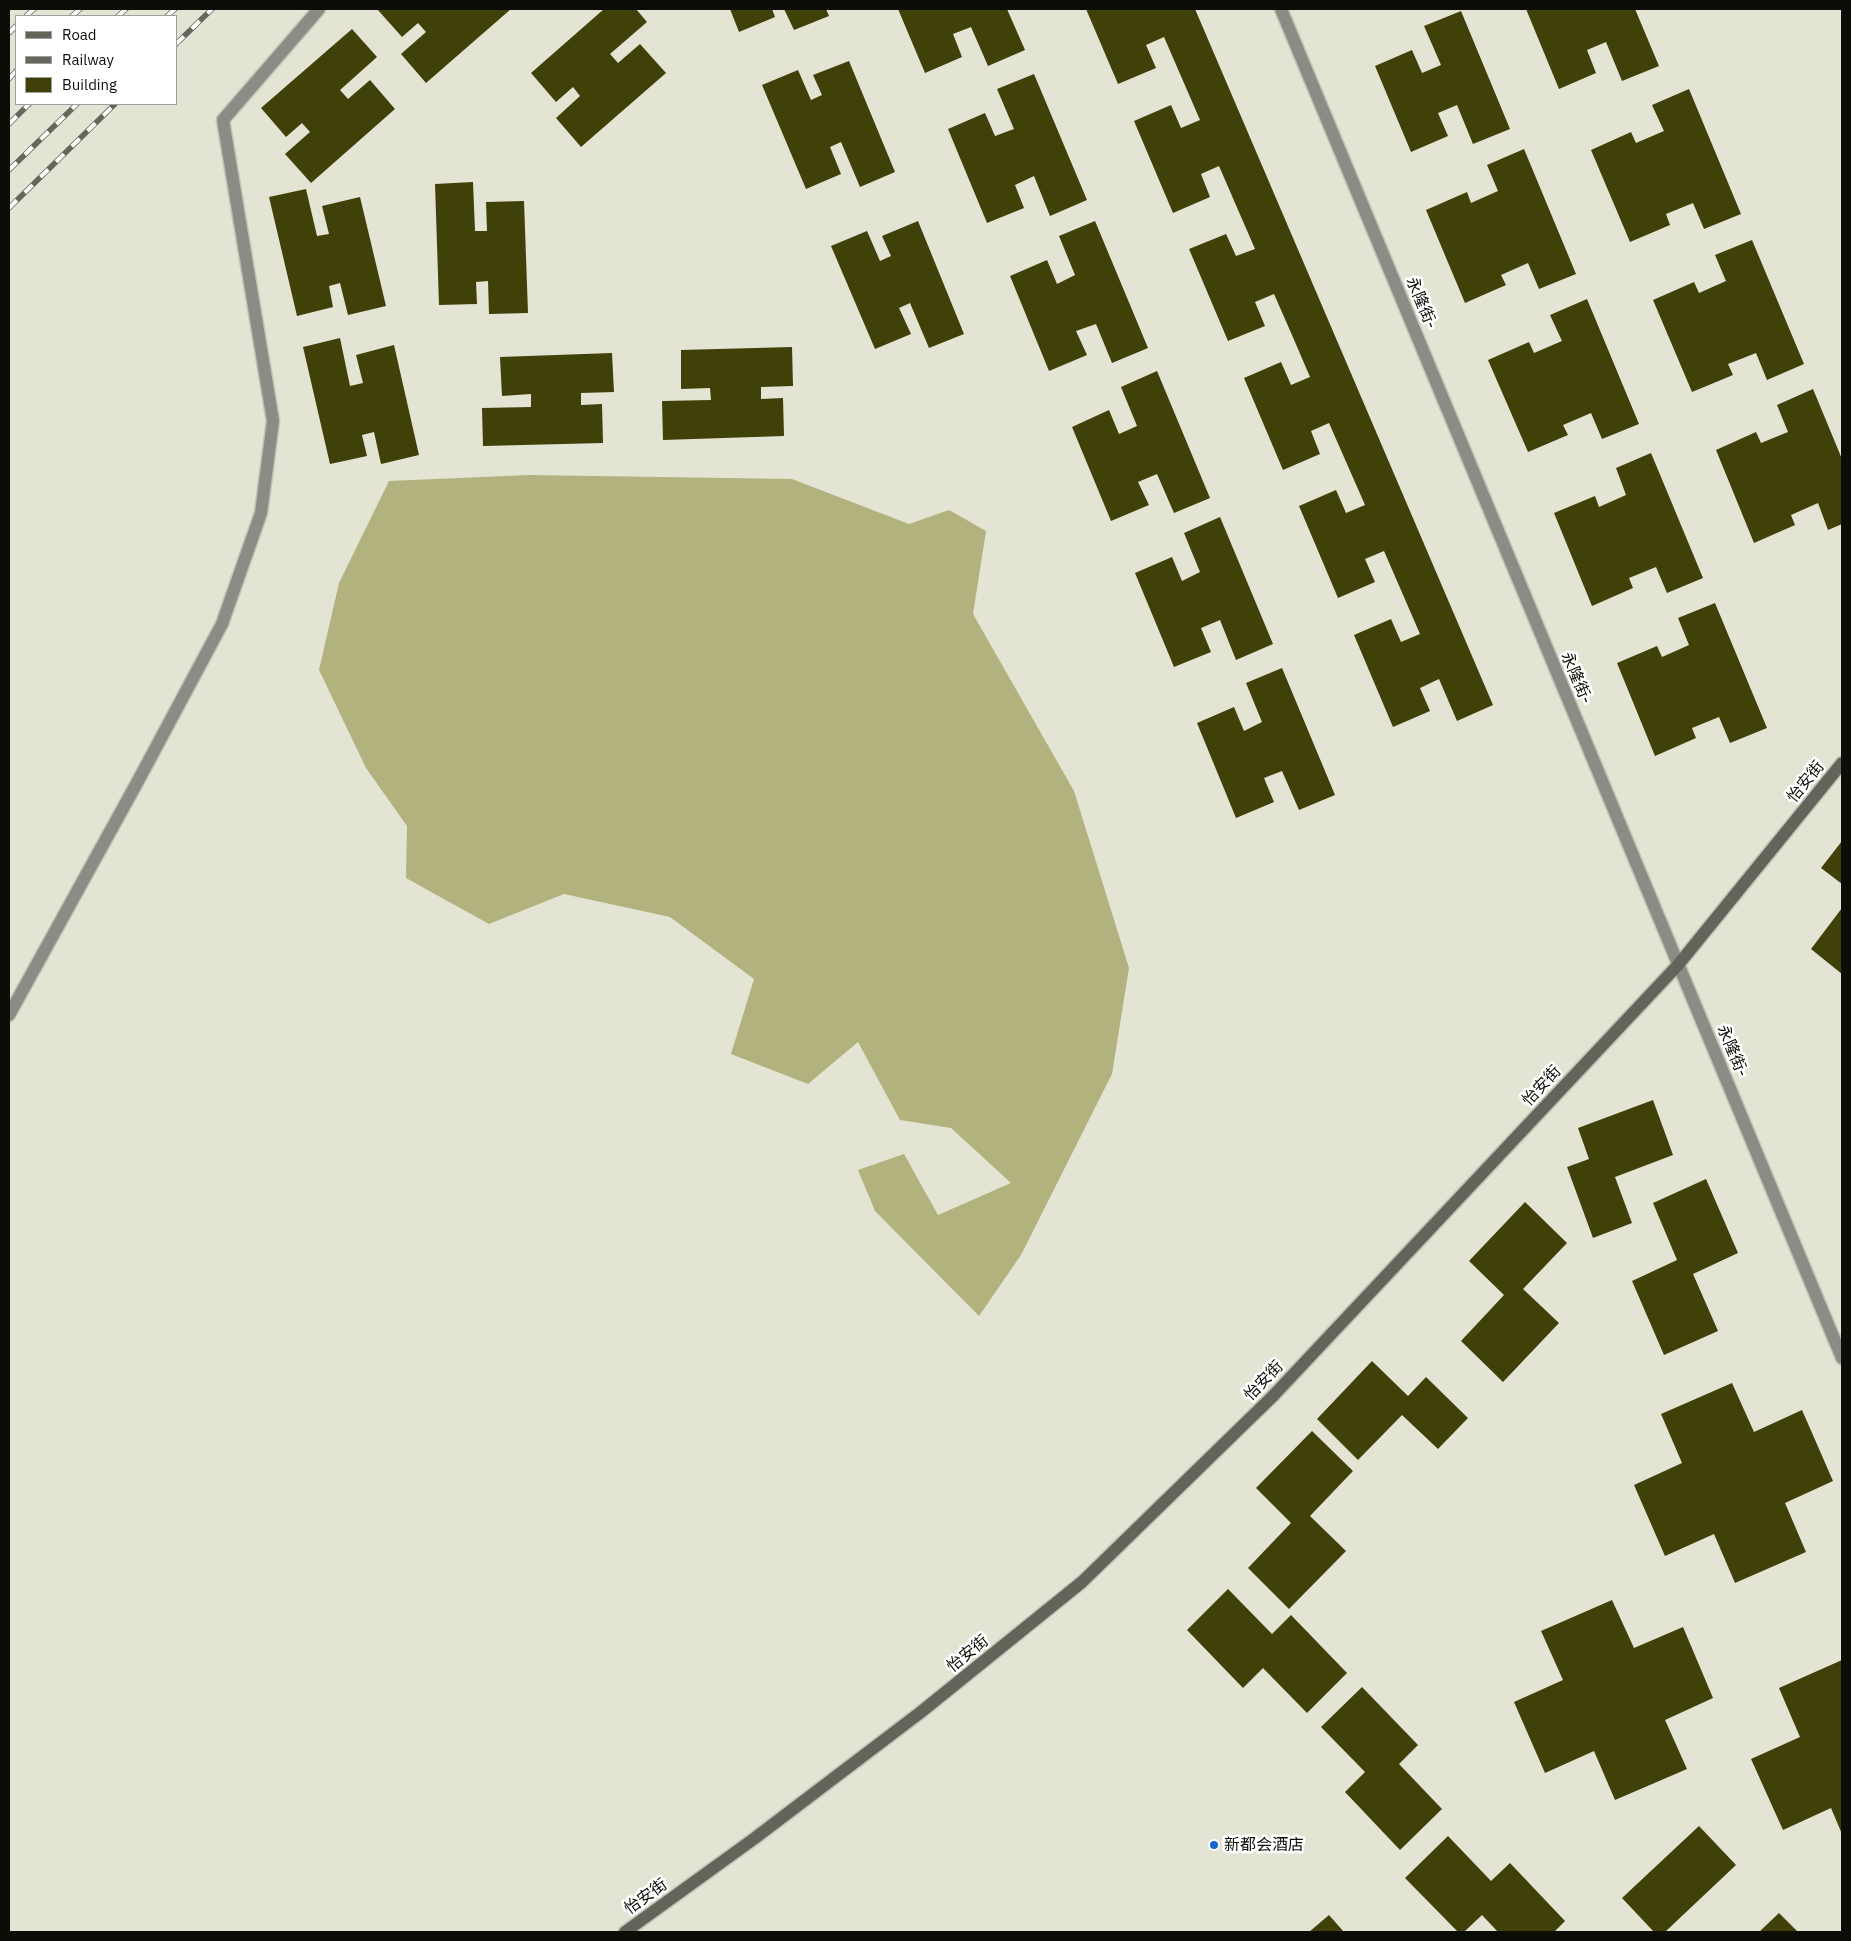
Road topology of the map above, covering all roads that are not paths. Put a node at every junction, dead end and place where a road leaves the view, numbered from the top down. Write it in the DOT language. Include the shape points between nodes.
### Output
graph roads {
  1 [pos="319,9"];
  2 [pos="1281,9"];
  3 [pos="1842,763"];
  4 [pos="1678,965"];
  5 [pos="9,1015"];
  6 [pos="1842,1358"];
  7 [pos="625,1932"];
  1 -- 5 [label="street" via="223,120 273,421 261,513 222,624"];
  2 -- 4 [label="street, 永隆街-"];
  3 -- 4 [label="street, 怡安街"];
  4 -- 6 [label="street, 永隆街-"];
  4 -- 7 [label="street, 怡安街" via="1273,1396 1082,1582 921,1712"];
}
